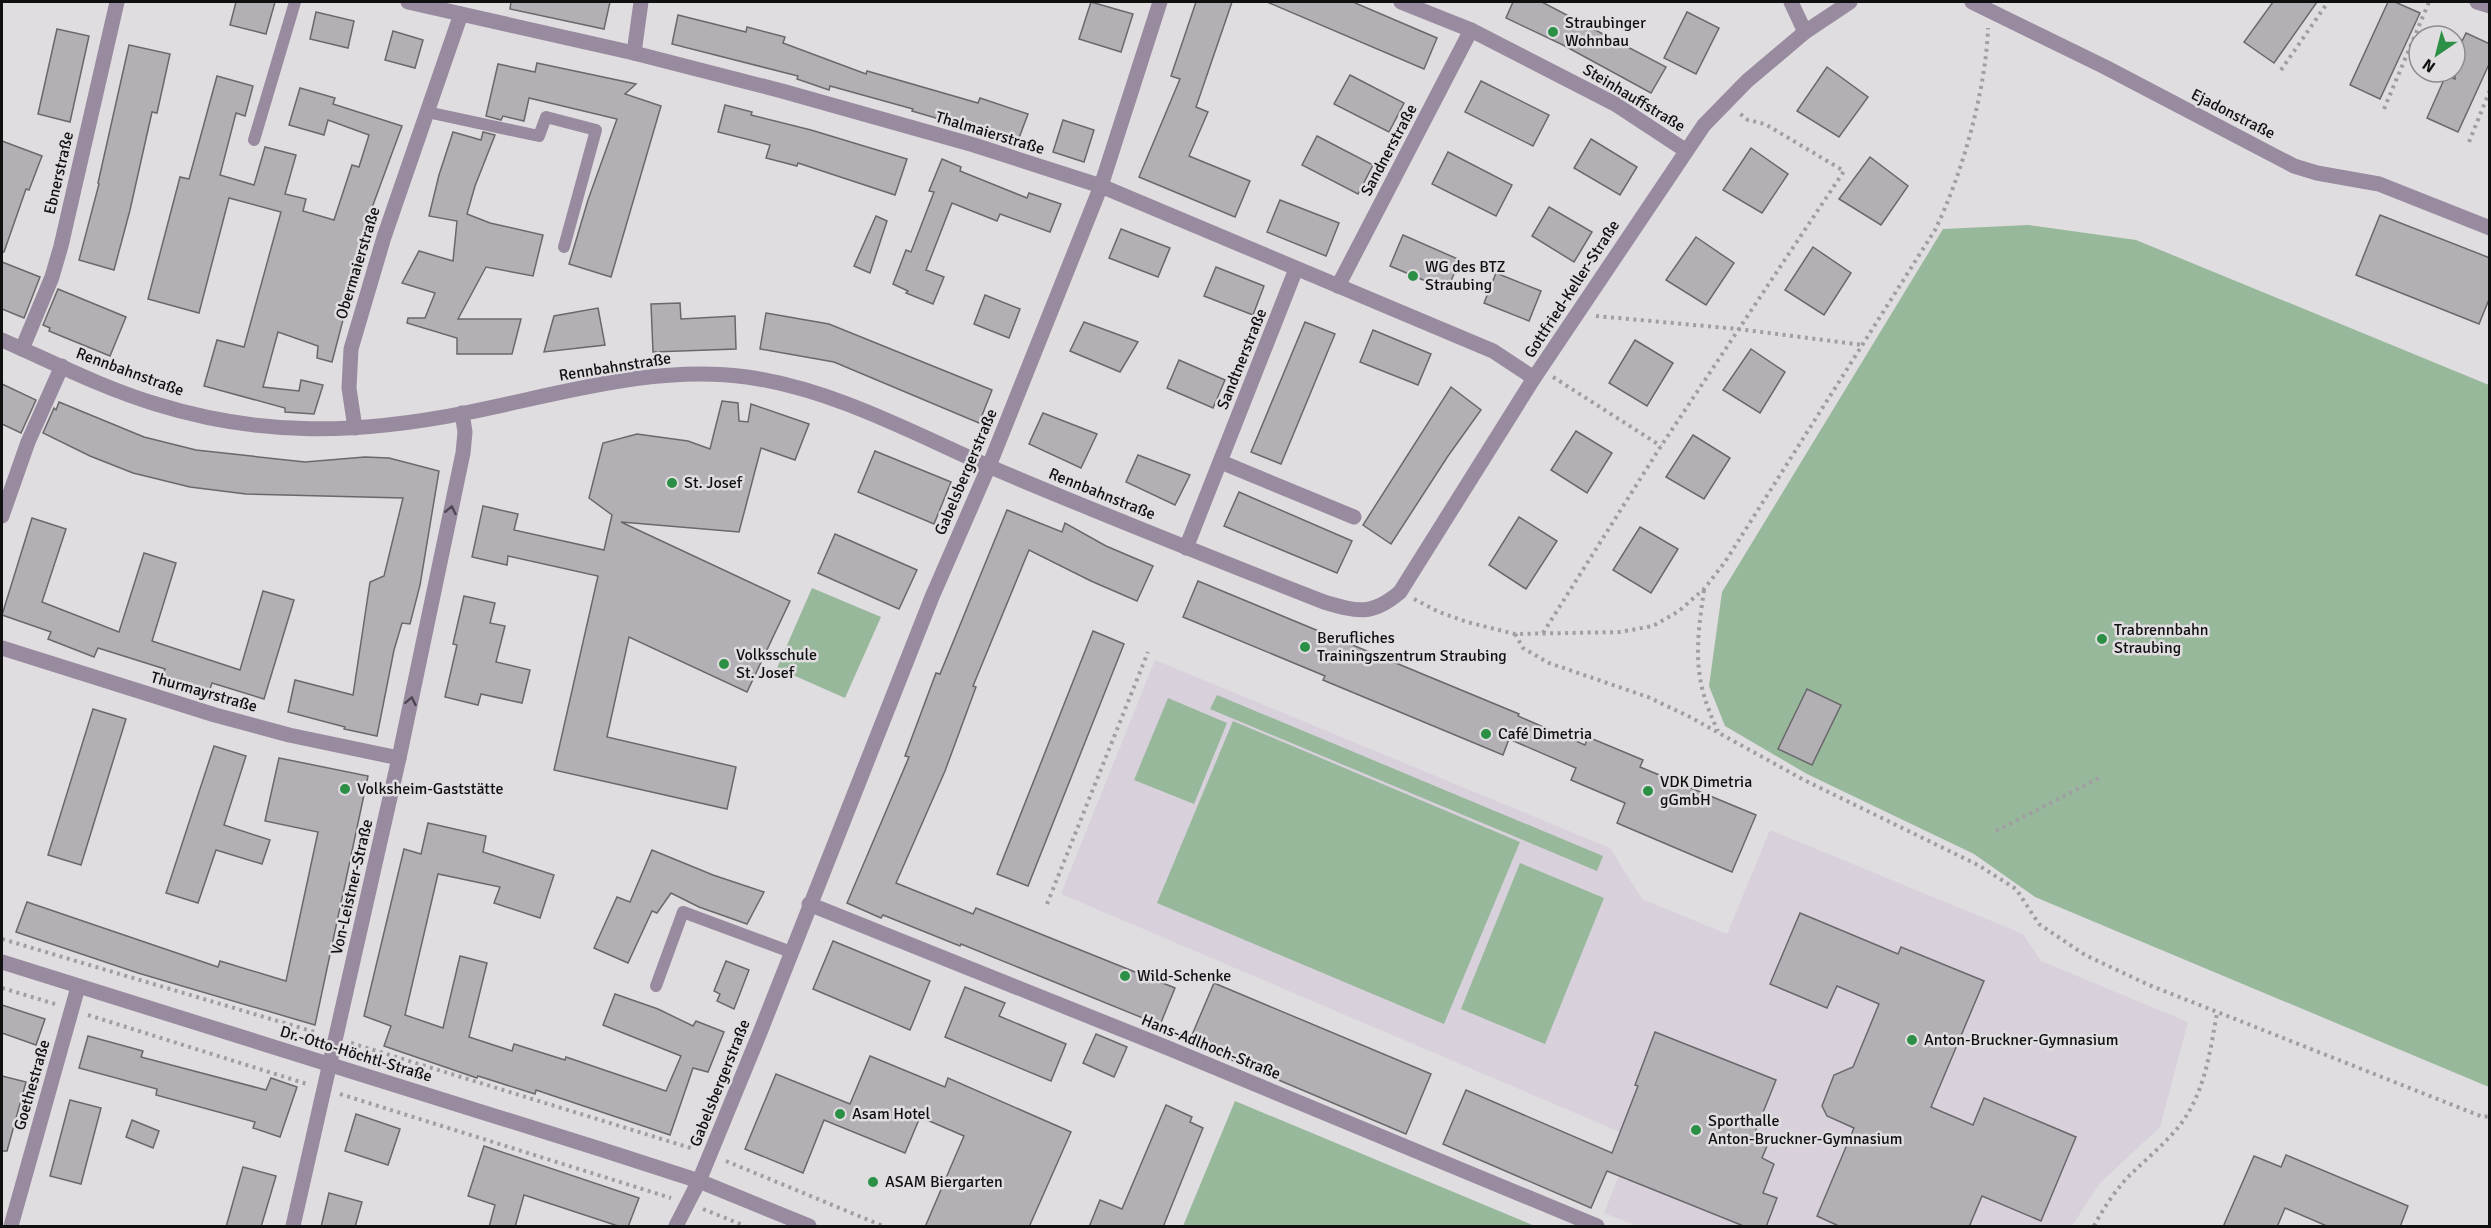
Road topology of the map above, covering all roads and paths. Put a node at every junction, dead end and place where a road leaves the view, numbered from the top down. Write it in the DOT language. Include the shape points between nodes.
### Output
graph roads {
  1 [pos="117,2"];
  2 [pos="295,2"];
  3 [pos="408,2"];
  4 [pos="641,2"];
  5 [pos="1160,2"];
  6 [pos="1401,2"];
  7 [pos="1850,2"];
  8 [pos="1972,2"];
  9 [pos="2328,2"];
  10 [pos="2429,2"];
  11 [pos="2477,2"];
  12 [pos="1792,4"];
  13 [pos="2490,6"];
  14 [pos="1989,9"];
  15 [pos="461,14"];
  16 [pos="1471,30"];
  17 [pos="1805,32"];
  18 [pos="634,53"];
  19 [pos="2281,70"];
  20 [pos="2490,90"];
  21 [pos="1726,103"];
  22 [pos="2384,109"];
  23 [pos="427,112"];
  24 [pos="254,140"];
  25 [pos="2469,142"];
  26 [pos="1685,150"];
  27 [pos="1101,186"];
  28 [pos="2490,228"];
  29 [pos="564,247"];
  30 [pos="1296,269"];
  31 [pos="1338,286"];
  32 [pos="1577,314"];
  33 [pos="1738,329"];
  34 [pos="2,340"];
  35 [pos="1863,345"];
  36 [pos="22,349"];
  37 [pos="62,366"];
  38 [pos="1538,374"];
  39 [pos="462,414"];
  40 [pos="355,428"];
  41 [pos="1661,446"];
  42 [pos="1221,462"];
  43 [pos="989,466"];
  44 [pos="2,516"];
  45 [pos="1354,517"];
  46 [pos="1186,548"];
  47 [pos="1704,589"];
  48 [pos="1400,592"];
  49 [pos="1352,611"];
  50 [pos="1543,633"];
  51 [pos="1515,634"];
  52 [pos="2,648"];
  53 [pos="1148,652"];
  54 [pos="1719,733"];
  55 [pos="399,758"];
  56 [pos="2098,778"];
  57 [pos="1996,831"];
  58 [pos="809,904"];
  59 [pos="1047,904"];
  60 [pos="2,939"];
  61 [pos="791,952"];
  62 [pos="2,962"];
  63 [pos="656,986"];
  64 [pos="78,987"];
  65 [pos="2,988"];
  66 [pos="71,1009"];
  67 [pos="2217,1013"];
  68 [pos="337,1038"];
  69 [pos="330,1064"];
  70 [pos="324,1089"];
  71 [pos="2490,1116"];
  72 [pos="710,1154"];
  73 [pos="699,1181"];
  74 [pos="688,1203"];
  75 [pos="10,1227"];
  76 [pos="293,1227"];
  77 [pos="676,1227"];
  78 [pos="745,1227"];
  79 [pos="809,1227"];
  80 [pos="883,1227"];
  81 [pos="1597,1227"];
  82 [pos="2094,1227"];
  1 -- 36 [label="street, Ebnerstraße" via="61,246"];
  2 -- 24 [label="lane"];
  3 -- 15 [label="street, Thalmaierstraße"];
  4 -- 18 [label="street"];
  5 -- 27 [label="street, Gabelsbergerstraße"];
  6 -- 16 [label="street, Steinhauffstraße"];
  7 -- 17 [label="street, Gottfried-Keller-Straße"];
  8 -- 14 [label="street, Ejadonstraße"];
  9 -- 19 [label="path"];
  10 -- 22 [label="path"];
  11 -- 13 [label="street"];
  12 -- 17 [label="street"];
  14 -- 28 [label="street, Ejadonstraße" via="2294,166 2379,184"];
  14 -- 35 [label="path" via="1982,82 1950,201"];
  15 -- 18 [label="street, Thalmaierstraße"];
  15 -- 23 [label="street, Obermaierstraße"];
  16 -- 26 [label="street, Steinhauffstraße" via="1615,104"];
  16 -- 31 [label="street, Sandnerstraße"];
  17 -- 21 [label="street, Gottfried-Keller-Straße"];
  18 -- 27 [label="street, Thalmaierstraße" via="974,145"];
  20 -- 25 [label="path"];
  21 -- 26 [label="street, Gottfried-Keller-Straße"];
  21 -- 33 [label="path" via="1748,120 1765,124 1844,171"];
  23 -- 29 [label="lane" via="539,136 546,117 596,130"];
  23 -- 40 [label="street, Obermaierstraße" via="351,350 349,388"];
  26 -- 32 [label="street, Gottfried-Keller-Straße"];
  27 -- 30 [label="street, Thalmaierstraße"];
  27 -- 43 [label="street, Gabelsbergerstraße"];
  30 -- 31 [label="street, Thalmaierstraße"];
  30 -- 42 [label="street, Sandtnerstraße"];
  31 -- 38 [label="street, Thalmaierstraße"];
  32 -- 33 [label="path"];
  32 -- 38 [label="street, Gottfried-Keller-Straße"];
  33 -- 35 [label="path"];
  33 -- 41 [label="path"];
  34 -- 36 [label="street, Rennbahnstraße"];
  35 -- 47 [label="path"];
  36 -- 37 [label="street, Rennbahnstraße"];
  37 -- 40 [label="street, Rennbahnstraße" via="154,404 206,418 308,431"];
  37 -- 44 [label="street" via="28,442"];
  38 -- 41 [label="path"];
  38 -- 48 [label="street, Gottfried-Keller-Straße"];
  39 -- 40 [label="street, Rennbahnstraße"];
  39 -- 43 [label="street, Rennbahnstraße" via="624,381 691,374 745,377 789,384 842,402"];
  55 -- 39 [label="street, Von-Leistner-Straße, one-way" via="463,453"];
  41 -- 50 [label="path"];
  42 -- 45 [label="street"];
  42 -- 46 [label="street, Sandtnerstraße"];
  43 -- 46 [label="street, Rennbahnstraße"];
  43 -- 58 [label="street, Gabelsbergerstraße"];
  46 -- 49 [label="street, Rennbahnstraße"];
  47 -- 50 [label="path" via="1679,611 1653,626 1575,635"];
  47 -- 54 [label="path" via="1697,670 1705,705"];
  48 -- 49 [label="street, Gottfried-Keller-Straße" via="1369,610"];
  48 -- 51 [label="path" via="1458,619"];
  50 -- 51 [label="path"];
  51 -- 54 [label="path" via="1523,648 1549,663 1648,697"];
  52 -- 55 [label="street, Thurmayrstraße" via="215,715"];
  53 -- 59 [label="path"];
  54 -- 67 [label="path" via="1804,780 1978,865 2016,889 2039,924 2085,955"];
  55 -- 68 [label="street, Von-Leistner-Straße"];
  56 -- 57 [label="path"];
  58 -- 61 [label="street, Gabelsbergerstraße"];
  58 -- 81 [label="street, Hans-Adlhoch-Straße"];
  60 -- 68 [label="path"];
  61 -- 63 [label="lane" via="683,912"];
  61 -- 72 [label="street, Gabelsbergerstraße"];
  62 -- 64 [label="street, Dr.-Otto-Höchtl-Straße"];
  64 -- 66 [label="street, Goethestraße"];
  64 -- 69 [label="street, Dr.-Otto-Höchtl-Straße"];
  65 -- 66 [label="path"];
  66 -- 70 [label="path"];
  66 -- 75 [label="street, Goethestraße"];
  67 -- 71 [label="path" via="2483,1117"];
  67 -- 82 [label="path" via="2206,1075 2194,1102 2180,1124 2127,1178"];
  68 -- 69 [label="street, Von-Leistner-Straße"];
  68 -- 72 [label="path"];
  69 -- 70 [label="street, Von-Leistner-Straße"];
  69 -- 73 [label="street, Dr.-Otto-Höchtl-Straße"];
  70 -- 74 [label="path"];
  70 -- 76 [label="street, Von-Leistner-Straße"];
  72 -- 73 [label="street, Gabelsbergerstraße"];
  72 -- 80 [label="path"];
  73 -- 74 [label="street, Gabelsbergerstraße"];
  73 -- 79 [label="street, Dr.-Otto-Höchtl-Straße"];
  74 -- 77 [label="street, Gabelsbergerstraße"];
  74 -- 78 [label="path"];
}
